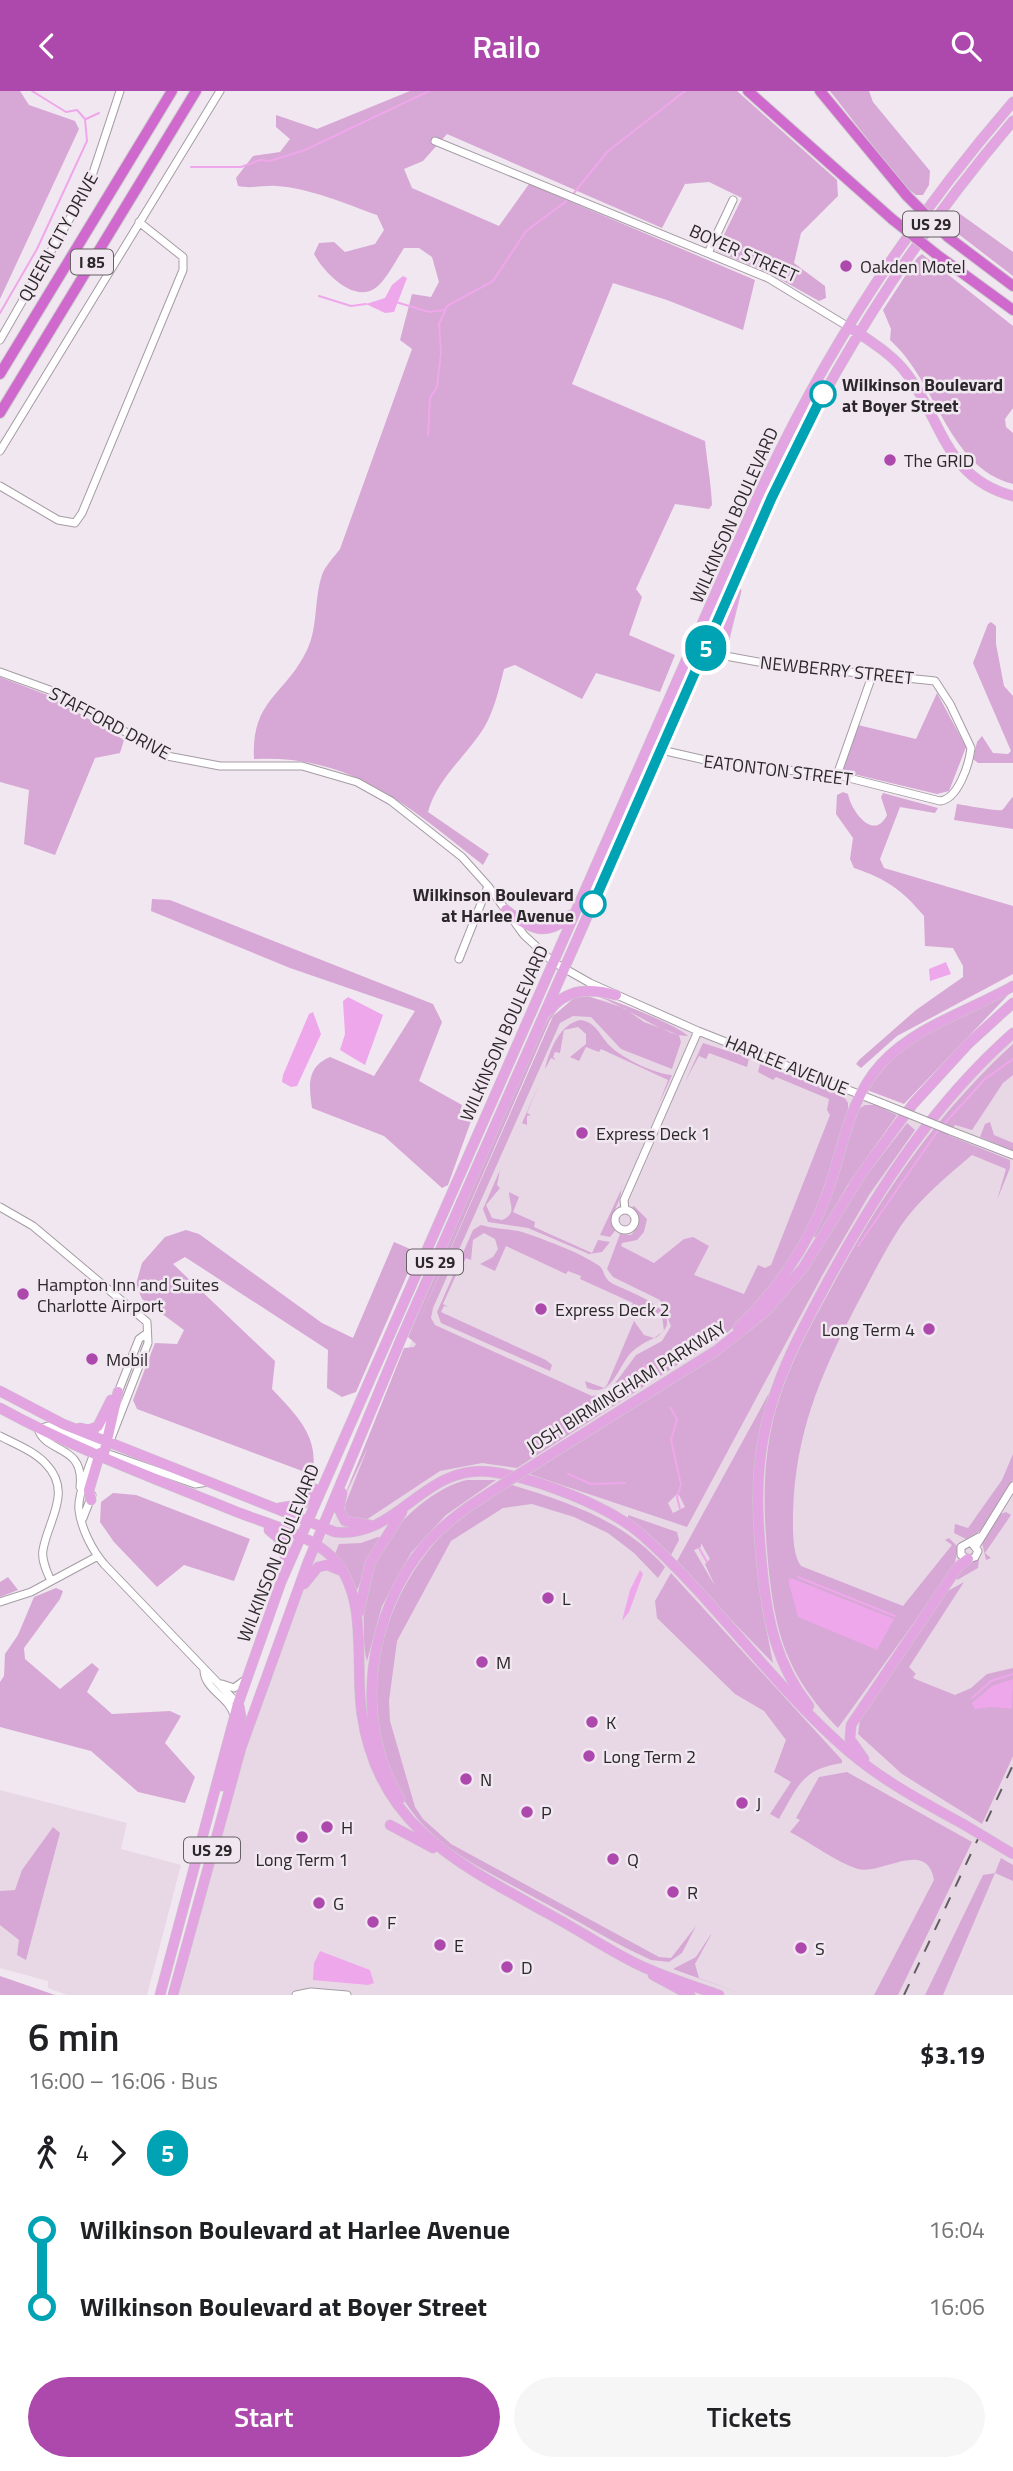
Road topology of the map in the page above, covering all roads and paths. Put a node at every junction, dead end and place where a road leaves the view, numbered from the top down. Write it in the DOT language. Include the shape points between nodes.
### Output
graph roads {
  1 [pos="120,91"];
  2 [pos="171,91"];
  3 [pos="197,91"];
  4 [pos="220,91"];
  5 [pos="748,91"];
  6 [pos="820,91"];
  7 [pos="1013,102"];
  8 [pos="1013,121"];
  9 [pos="435,141"];
  10 [pos="948,180"];
  11 [pos="958,188"];
  12 [pos="733,201"];
  13 [pos="139,222"];
  14 [pos="708,253"];
  15 [pos="1013,286"];
  16 [pos="1013,310"];
  17 [pos="847,326"];
  18 [pos="858,333"];
  19 [pos="0,339"];
  20 [pos="0,374"];
  21 [pos="0,413"];
  22 [pos="0,451"];
  23 [pos="0,486"];
  24 [pos="1013,496"];
  25 [pos="744,562"];
  26 [pos="692,647"];
  27 [pos="704,652"];
  28 [pos="720,655"];
  29 [pos="0,671"];
  30 [pos="873,673"];
  31 [pos="648,747"];
  32 [pos="660,752"];
  33 [pos="836,775"];
  34 [pos="949,799"];
  35 [pos="488,886"];
  36 [pos="582,897"];
  37 [pos="506,910"];
  38 [pos="458,959"];
  39 [pos="553,962"];
  40 [pos="564,969"];
  41 [pos="1013,986"];
  42 [pos="616,995"];
  43 [pos="1013,1003"];
  44 [pos="538,1026"];
  45 [pos="698,1031"];
  46 [pos="1013,1033"];
  47 [pos="859,1094"];
  48 [pos="1013,1155"];
  49 [pos="460,1172"];
  50 [pos="472,1177"];
  51 [pos="0,1207"];
  52 [pos="625,1210"];
  53 [pos="146,1334"];
  54 [pos="688,1368"];
  55 [pos="0,1391"];
  56 [pos="118,1392"];
  57 [pos="0,1408"];
  58 [pos="72,1428"];
  59 [pos="38,1429"];
  60 [pos="0,1436"];
  61 [pos="102,1449"];
  62 [pos="331,1465"];
  63 [pos="347,1472"];
  64 [pos="1013,1486"];
  65 [pos="85,1501"];
  66 [pos="262,1503"];
  67 [pos="407,1505"];
  68 [pos="255,1519"];
  69 [pos="306,1522"];
  70 [pos="380,1523"];
  71 [pos="322,1528"];
  72 [pos="299,1538"];
  73 [pos="974,1544"];
  74 [pos="315,1545"];
  75 [pos="98,1556"];
  76 [pos="968,1559"];
  77 [pos="284,1574"];
  78 [pos="345,1574"];
  79 [pos="51,1581"];
  80 [pos="0,1602"];
  81 [pos="291,1604"];
  82 [pos="357,1630"];
  83 [pos="207,1674"];
  84 [pos="247,1676"];
  85 [pos="238,1704"];
  86 [pos="233,1719"];
  87 [pos="837,1742"];
  88 [pos="875,1773"];
  89 [pos="413,1824"];
  90 [pos="390,1825"];
  91 [pos="1013,1854"];
  92 [pos="446,1855"];
  93 [pos="209,1861"];
  94 [pos="635,1963"];
  95 [pos="160,1995"];
  96 [pos="173,1995"];
  97 [pos="296,1995"];
  98 [pos="347,1995"];
  99 [pos="690,1995"];
  100 [pos="719,1995"];
  1 -- 19 [label="street, QUEEN CITY DRIVE" via="89,185"];
  2 -- 20 [label="highway, I 85"];
  3 -- 21 [label="highway, I 85"];
  4 -- 13 [label="street"];
  5 -- 16 [label="highway, bridge" via="892,219"];
  6 -- 15 [label="highway, bridge" via="907,196 948,237"];
  7 -- 10 [label="main road, WILKINSON BOULEVARD / US 29"];
  8 -- 11 [label="main road, WILKINSON BOULEVARD / US 29"];
  9 -- 14 [label="street, BOYER STREET"];
  10 -- 11 [label="main road"];
  10 -- 17 [label="main road, WILKINSON BOULEVARD / US 29"];
  11 -- 18 [label="main road, WILKINSON BOULEVARD / US 29"];
  12 -- 14 [label="street"];
  13 -- 22 [label="street"];
  13 -- 23 [label="street" via="183,257 183,270 82,513 75,523 58,520"];
  14 -- 17 [label="street, BOYER STREET" via="772,280"];
  17 -- 18 [label="main road, BOYER STREET"];
  17 -- 26 [label="main road, WILKINSON BOULEVARD / US 29" via="778,452"];
  18 -- 24 [label="main road, BOYER STREET" via="889,354 907,374 961,466 983,483"];
  18 -- 25 [label="main road, WILKINSON BOULEVARD / US 29" via="790,458"];
  25 -- 27 [label="main road, WILKINSON BOULEVARD / US 29"];
  25 -- 28 [label="main road"];
  26 -- 27 [label="street, NEWBERRY STREET"];
  26 -- 31 [label="main road, WILKINSON BOULEVARD / US 29"];
  27 -- 28 [label="street, NEWBERRY STREET"];
  27 -- 32 [label="main road, WILKINSON BOULEVARD / US 29"];
  28 -- 30 [label="street, NEWBERRY STREET"];
  29 -- 35 [label="street, STAFFORD DRIVE" via="58,693 167,756 225,767 302,766 357,782 437,836"];
  30 -- 33 [label="street"];
  30 -- 34 [label="street, NEWBERRY STREET" via="930,679 940,686 971,748"];
  31 -- 32 [label="street, EATONTON STREET"];
  31 -- 36 [label="main road, WILKINSON BOULEVARD / US 29"];
  32 -- 33 [label="street, EATONTON STREET"];
  32 -- 40 [label="main road, WILKINSON BOULEVARD / US 29"];
  33 -- 34 [label="street, EATONTON STREET"];
  35 -- 37 [label="street, STAFFORD DRIVE"];
  35 -- 38 [label="street"];
  36 -- 37 [label="main road" via="563,922 546,930 531,928"];
  36 -- 39 [label="main road, WILKINSON BOULEVARD / US 29"];
  37 -- 39 [label="street, STAFFORD DRIVE"];
  39 -- 40 [label="street, STAFFORD DRIVE"];
  39 -- 49 [label="main road, WILKINSON BOULEVARD / US 29"];
  40 -- 42 [label="street, HARLEE AVENUE"];
  40 -- 44 [label="main road, WILKINSON BOULEVARD / US 29"];
  41 -- 47 [label="main road" via="913,1038 882,1063"];
  42 -- 44 [label="main road" via="574,992 559,999"];
  42 -- 45 [label="street, HARLEE AVENUE"];
  43 -- 54 [label="main road, JOSH BIRMINGHAM PARKWAY" via="968,1044 905,1115 789,1286 743,1331"];
  44 -- 50 [label="main road, WILKINSON BOULEVARD / US 29"];
  45 -- 47 [label="street, HARLEE AVENUE"];
  45 -- 52 [label="street" via="624,1200"];
  46 -- 87 [label="main road" via="932,1118 879,1191 797,1339 766,1421 757,1508 767,1615 788,1676"];
  47 -- 48 [label="street, HARLEE AVENUE, bridge"];
  47 -- 54 [label="main road" via="804,1247 758,1309"];
  49 -- 50 [label="main road"];
  49 -- 62 [label="main road, WILKINSON BOULEVARD / US 29"];
  50 -- 63 [label="main road, WILKINSON BOULEVARD / US 29"];
  51 -- 53 [label="street" via="33,1226 140,1315 147,1322"];
  53 -- 56 [label="street" via="139,1339"];
  53 -- 61 [label="street" via="148,1343"];
  54 -- 89 [label="main road, JOSH BIRMINGHAM PARKWAY, bridge" via="460,1512 414,1558 393,1597 379,1639 372,1703 377,1745 392,1787"];
  55 -- 58 [label="main road"];
  56 -- 58 [label="main road" via="97,1427"];
  56 -- 61 [label="main road"];
  57 -- 59 [label="main road"];
  58 -- 61 [label="main road"];
  59 -- 61 [label="main road"];
  59 -- 65 [label="street" via="75,1460"];
  60 -- 79 [label="street" via="38,1456 57,1481 59,1503 42,1553"];
  61 -- 65 [label="main road"];
  61 -- 66 [label="main road"];
  61 -- 68 [label="main road"];
  62 -- 66 [label="main road" via="301,1505 284,1508"];
  62 -- 69 [label="main road, WILKINSON BOULEVARD / US 29"];
  63 -- 70 [label="main road" via="339,1506 342,1518 355,1525"];
  63 -- 71 [label="main road, WILKINSON BOULEVARD / US 29"];
  64 -- 73 [label="street"];
  65 -- 75 [label="street" via="83,1518"];
  66 -- 69 [label="main road"];
  67 -- 70 [label="main road"];
  67 -- 82 [label="main road" via="370,1563"];
  67 -- 87 [label="main road" via="441,1479 492,1472 596,1506 632,1528 662,1555"];
  68 -- 72 [label="main road"];
  68 -- 77 [label="main road" via="283,1542 287,1556"];
  69 -- 71 [label="main road"];
  69 -- 72 [label="main road, WILKINSON BOULEVARD / US 29"];
  70 -- 71 [label="main road" via="350,1532"];
  71 -- 74 [label="main road, WILKINSON BOULEVARD / US 29"];
  72 -- 74 [label="main road"];
  72 -- 77 [label="main road, WILKINSON BOULEVARD / US 29"];
  73 -- 76 [label="street" via="977,1554"];
  73 -- 76 [label="street" via="965,1543 960,1549"];
  74 -- 78 [label="main road"];
  74 -- 81 [label="main road, WILKINSON BOULEVARD / US 29"];
  75 -- 79 [label="street"];
  75 -- 83 [label="street"];
  76 -- 88 [label="main road" via="958,1567 850,1725 850,1739"];
  77 -- 84 [label="main road, WILKINSON BOULEVARD / US 29"];
  78 -- 81 [label="main road" via="330,1565 316,1567"];
  78 -- 82 [label="main road"];
  79 -- 80 [label="street"];
  81 -- 93 [label="main road, WILKINSON BOULEVARD / US 29" via="247,1728"];
  82 -- 89 [label="main road, JOSH BIRMINGHAM PARKWAY" via="362,1715 371,1758 385,1788"];
  83 -- 84 [label="street" via="233,1688"];
  83 -- 85 [label="street"];
  83 -- 86 [label="street" via="206,1681 232,1709"];
  84 -- 85 [label="main road, WILKINSON BOULEVARD / US 29"];
  85 -- 86 [label="main road, WILKINSON BOULEVARD / US 29"];
  85 -- 93 [label="main road" via="241,1717 208,1842"];
  86 -- 95 [label="main road, WILKINSON BOULEVARD / US 29"];
  87 -- 88 [label="main road"];
  88 -- 91 [label="main road, bridge"];
  89 -- 92 [label="main road, JOSH BIRMINGHAM PARKWAY"];
  90 -- 92 [label="main road"];
  92 -- 94 [label="main road, JOSH BIRMINGHAM PARKWAY"];
  93 -- 96 [label="main road, WILKINSON BOULEVARD / US 29"];
  94 -- 99 [label="main road"];
  94 -- 100 [label="main road, JOSH BIRMINGHAM PARKWAY"];
  97 -- 98 [label="street"];
}
